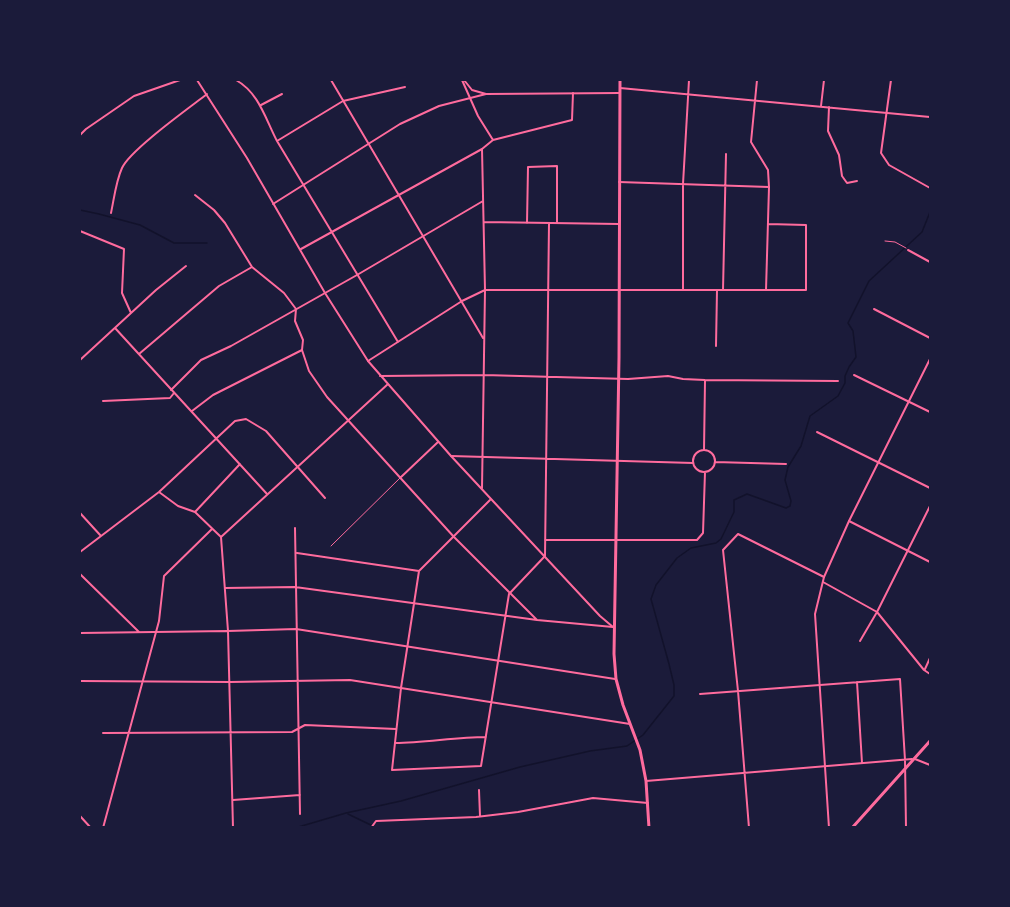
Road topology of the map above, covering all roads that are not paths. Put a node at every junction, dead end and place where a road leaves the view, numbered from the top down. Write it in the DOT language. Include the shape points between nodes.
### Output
graph roads {
  1 [pos="180,80"];
  2 [pos="197,80"];
  3 [pos="236,80"];
  4 [pos="331,80"];
  5 [pos="463,80"];
  6 [pos="620,80"];
  7 [pos="689,80"];
  8 [pos="757,80"];
  9 [pos="824,80"];
  10 [pos="891,80"];
  11 [pos="405,87"];
  12 [pos="620,88"];
  13 [pos="573,93"];
  14 [pos="620,93"];
  15 [pos="207,94"];
  16 [pos="282,94"];
  17 [pos="486,94"];
  18 [pos="687,94"];
  19 [pos="469,98"];
  20 [pos="754,100"];
  21 [pos="343,101"];
  22 [pos="261,105"];
  23 [pos="821,106"];
  24 [pos="829,107"];
  25 [pos="887,113"];
  26 [pos="930,117"];
  27 [pos="80,135"];
  28 [pos="493,140"];
  29 [pos="277,141"];
  30 [pos="368,144"];
  31 [pos="482,149"];
  32 [pos="726,154"];
  33 [pos="857,181"];
  34 [pos="619,182"];
  35 [pos="683,184"];
  36 [pos="304,185"];
  37 [pos="726,186"];
  38 [pos="930,186"];
  39 [pos="769,187"];
  40 [pos="195,195"];
  41 [pos="398,196"];
  42 [pos="483,201"];
  43 [pos="273,204"];
  44 [pos="111,213"];
  45 [pos="484,222"];
  46 [pos="527,223"];
  47 [pos="549,223"];
  48 [pos="557,223"];
  49 [pos="619,224"];
  50 [pos="768,224"];
  51 [pos="80,231"];
  52 [pos="332,232"];
  53 [pos="423,237"];
  54 [pos="885,242"];
  55 [pos="301,249"];
  56 [pos="908,250"];
  57 [pos="930,262"];
  58 [pos="186,266"];
  59 [pos="252,267"];
  60 [pos="357,275"];
  61 [pos="485,290"];
  62 [pos="549,290"];
  63 [pos="683,290"];
  64 [pos="717,290"];
  65 [pos="723,290"];
  66 [pos="766,290"];
  67 [pos="619,291"];
  68 [pos="325,293"];
  69 [pos="462,302"];
  70 [pos="296,309"];
  71 [pos="873,309"];
  72 [pos="131,314"];
  73 [pos="115,328"];
  74 [pos="930,338"];
  75 [pos="484,339"];
  76 [pos="398,342"];
  77 [pos="716,346"];
  78 [pos="302,350"];
  79 [pos="139,354"];
  80 [pos="930,359"];
  81 [pos="80,360"];
  82 [pos="368,361"];
  83 [pos="484,375"];
  84 [pos="854,375"];
  85 [pos="380,376"];
  86 [pos="548,376"];
  87 [pos="619,379"];
  88 [pos="705,380"];
  89 [pos="838,381"];
  90 [pos="387,384"];
  91 [pos="171,390"];
  92 [pos="174,393"];
  93 [pos="103,401"];
  94 [pos="908,401"];
  95 [pos="191,411"];
  96 [pos="930,412"];
  97 [pos="348,420"];
  98 [pos="817,432"];
  99 [pos="216,438"];
  100 [pos="438,442"];
  101 [pos="704,450"];
  102 [pos="450,456"];
  103 [pos="483,457"];
  104 [pos="546,458"];
  105 [pos="617,460"];
  106 [pos="715,462"];
  107 [pos="878,462"];
  108 [pos="693,463"];
  109 [pos="240,464"];
  110 [pos="786,464"];
  111 [pos="297,468"];
  112 [pos="705,472"];
  113 [pos="400,478"];
  114 [pos="930,488"];
  115 [pos="482,490"];
  116 [pos="159,492"];
  117 [pos="267,495"];
  118 [pos="326,498"];
  119 [pos="490,500"];
  120 [pos="930,506"];
  121 [pos="195,512"];
  122 [pos="80,513"];
  123 [pos="849,521"];
  124 [pos="295,528"];
  125 [pos="212,529"];
  126 [pos="101,536"];
  127 [pos="221,537"];
  128 [pos="454,537"];
  129 [pos="544,540"];
  130 [pos="615,541"];
  131 [pos="330,546"];
  132 [pos="909,551"];
  133 [pos="80,552"];
  134 [pos="296,553"];
  135 [pos="545,556"];
  136 [pos="930,562"];
  137 [pos="419,571"];
  138 [pos="80,574"];
  139 [pos="824,577"];
  140 [pos="823,582"];
  141 [pos="296,587"];
  142 [pos="225,588"];
  143 [pos="509,594"];
  144 [pos="413,603"];
  145 [pos="877,612"];
  146 [pos="506,616"];
  147 [pos="537,620"];
  148 [pos="613,627"];
  149 [pos="296,629"];
  150 [pos="228,631"];
  151 [pos="139,632"];
  152 [pos="80,633"];
  153 [pos="156,633"];
  154 [pos="860,641"];
  155 [pos="408,646"];
  156 [pos="930,658"];
  157 [pos="498,660"];
  158 [pos="924,670"];
  159 [pos="930,674"];
  160 [pos="616,679"];
  161 [pos="80,681"];
  162 [pos="297,681"];
  163 [pos="856,681"];
  164 [pos="142,682"];
  165 [pos="230,682"];
  166 [pos="819,684"];
  167 [pos="401,688"];
  168 [pos="738,691"];
  169 [pos="700,694"];
  170 [pos="492,702"];
  171 [pos="630,724"];
  172 [pos="299,729"];
  173 [pos="396,729"];
  174 [pos="231,732"];
  175 [pos="103,733"];
  176 [pos="128,734"];
  177 [pos="486,737"];
  178 [pos="930,741"];
  179 [pos="395,743"];
  180 [pos="915,759"];
  181 [pos="905,760"];
  182 [pos="862,763"];
  183 [pos="930,765"];
  184 [pos="825,766"];
  185 [pos="905,770"];
  186 [pos="745,772"];
  187 [pos="646,781"];
  188 [pos="479,790"];
  189 [pos="300,795"];
  190 [pos="232,800"];
  191 [pos="648,803"];
  192 [pos="300,814"];
  193 [pos="80,816"];
  194 [pos="480,816"];
  195 [pos="92,828"];
  196 [pos="103,828"];
  197 [pos="233,828"];
  198 [pos="371,828"];
  199 [pos="649,828"];
  200 [pos="749,828"];
  201 [pos="829,828"];
  202 [pos="852,828"];
  203 [pos="906,828"];
  1 -- 27 [label="street" via="134,96"];
  2 -- 15 [label="street"];
  3 -- 22 [label="street"];
  4 -- 21 [label="street"];
  5 -- 17 [label="street" via="472,90"];
  5 -- 19 [label="street"];
  6 -- 12 [label="main road"];
  7 -- 18 [label="street"];
  8 -- 20 [label="street"];
  9 -- 23 [label="street"];
  10 -- 25 [label="street"];
  11 -- 21 [label="street"];
  12 -- 14 [label="main road"];
  12 -- 18 [label="street"];
  13 -- 14 [label="street"];
  13 -- 17 [label="street"];
  13 -- 28 [label="street" via="572,120"];
  14 -- 34 [label="main road"];
  15 -- 43 [label="street"];
  15 -- 44 [label="street" via="126,160"];
  16 -- 22 [label="street"];
  17 -- 19 [label="street"];
  18 -- 20 [label="street"];
  18 -- 35 [label="street"];
  19 -- 28 [label="street"];
  19 -- 30 [label="street" via="439,106"];
  20 -- 23 [label="street"];
  20 -- 39 [label="street" via="751,142 768,170"];
  21 -- 29 [label="street"];
  21 -- 30 [label="street"];
  22 -- 29 [label="street"];
  23 -- 24 [label="street"];
  24 -- 25 [label="street"];
  24 -- 33 [label="street" via="828,131 839,155 842,176 847,183"];
  25 -- 26 [label="street"];
  25 -- 38 [label="street" via="881,153 889,165"];
  28 -- 31 [label="street"];
  29 -- 36 [label="street"];
  30 -- 36 [label="street"];
  30 -- 41 [label="street"];
  31 -- 41 [label="street"];
  31 -- 42 [label="street"];
  32 -- 37 [label="street"];
  34 -- 35 [label="street"];
  34 -- 49 [label="main road"];
  35 -- 37 [label="street"];
  35 -- 63 [label="street"];
  36 -- 43 [label="street"];
  36 -- 52 [label="street"];
  37 -- 39 [label="street"];
  37 -- 65 [label="street"];
  39 -- 50 [label="street"];
  40 -- 59 [label="street" via="225,223"];
  41 -- 52 [label="street"];
  41 -- 53 [label="street"];
  42 -- 45 [label="street"];
  42 -- 53 [label="street"];
  43 -- 55 [label="street"];
  45 -- 46 [label="street"];
  45 -- 61 [label="street"];
  46 -- 47 [label="street"];
  46 -- 48 [label="street" via="528,167 557,166"];
  47 -- 48 [label="street"];
  47 -- 62 [label="street"];
  48 -- 49 [label="street"];
  49 -- 67 [label="main road"];
  50 -- 66 [label="street"];
  50 -- 66 [label="street" via="806,225 806,290"];
  51 -- 72 [label="street" via="124,249 122,293"];
  52 -- 55 [label="street"];
  52 -- 60 [label="street"];
  53 -- 60 [label="street"];
  53 -- 69 [label="street"];
  54 -- 56 [label="lane"];
  55 -- 68 [label="street"];
  56 -- 57 [label="street"];
  58 -- 72 [label="street"];
  59 -- 70 [label="street" via="284,293"];
  59 -- 79 [label="street" via="219,286"];
  60 -- 68 [label="street"];
  60 -- 76 [label="street"];
  61 -- 62 [label="street"];
  61 -- 69 [label="street"];
  61 -- 75 [label="street"];
  62 -- 67 [label="street"];
  62 -- 86 [label="street"];
  63 -- 64 [label="street"];
  63 -- 67 [label="street"];
  64 -- 65 [label="street"];
  64 -- 77 [label="street"];
  65 -- 66 [label="street"];
  67 -- 87 [label="main road"];
  68 -- 70 [label="street"];
  68 -- 82 [label="street"];
  69 -- 75 [label="street"];
  69 -- 76 [label="street"];
  70 -- 78 [label="street"];
  70 -- 91 [label="street" via="201,360"];
  71 -- 74 [label="street"];
  72 -- 73 [label="street"];
  73 -- 79 [label="street"];
  73 -- 81 [label="street"];
  75 -- 83 [label="street"];
  76 -- 82 [label="street"];
  78 -- 95 [label="street" via="213,395"];
  78 -- 97 [label="street" via="309,371"];
  79 -- 91 [label="street"];
  80 -- 94 [label="street"];
  82 -- 85 [label="street"];
  83 -- 85 [label="street"];
  83 -- 86 [label="street"];
  83 -- 103 [label="street"];
  84 -- 94 [label="street"];
  85 -- 90 [label="street"];
  86 -- 87 [label="street"];
  86 -- 104 [label="street"];
  87 -- 88 [label="street" via="669,376"];
  87 -- 105 [label="main road"];
  88 -- 89 [label="street"];
  88 -- 101 [label="street"];
  90 -- 97 [label="street"];
  90 -- 100 [label="street"];
  91 -- 92 [label="street"];
  92 -- 93 [label="street" via="170,398"];
  92 -- 95 [label="street"];
  94 -- 96 [label="street"];
  94 -- 107 [label="street"];
  95 -- 99 [label="street"];
  97 -- 111 [label="street"];
  97 -- 113 [label="street"];
  98 -- 107 [label="street"];
  99 -- 109 [label="street"];
  99 -- 111 [label="street" via="235,421 246,418 266,432"];
  99 -- 116 [label="street"];
  100 -- 102 [label="street"];
  100 -- 113 [label="street"];
  101 -- 106 [label="street" via="714,455"];
  101 -- 108 [label="street" via="697,452"];
  102 -- 103 [label="street"];
  102 -- 115 [label="street"];
  103 -- 104 [label="street"];
  103 -- 115 [label="street"];
  104 -- 105 [label="street"];
  104 -- 129 [label="street"];
  105 -- 108 [label="street"];
  105 -- 130 [label="main road"];
  106 -- 110 [label="street"];
  106 -- 112 [label="street"];
  107 -- 114 [label="street"];
  107 -- 123 [label="street"];
  108 -- 112 [label="street"];
  109 -- 117 [label="street"];
  109 -- 121 [label="street"];
  111 -- 117 [label="street"];
  111 -- 118 [label="street"];
  112 -- 130 [label="street" via="703,533 697,540"];
  113 -- 128 [label="street"];
  113 -- 131 [label="lane"];
  115 -- 119 [label="street"];
  116 -- 121 [label="street" via="178,506"];
  116 -- 126 [label="street"];
  117 -- 127 [label="street"];
  119 -- 128 [label="street"];
  119 -- 135 [label="street"];
  120 -- 132 [label="street"];
  121 -- 125 [label="street"];
  122 -- 126 [label="street"];
  123 -- 132 [label="street"];
  123 -- 139 [label="street"];
  124 -- 134 [label="street"];
  125 -- 127 [label="street"];
  125 -- 153 [label="street" via="164,576"];
  126 -- 133 [label="street"];
  127 -- 142 [label="street"];
  128 -- 137 [label="street"];
  128 -- 143 [label="street"];
  129 -- 130 [label="street"];
  129 -- 135 [label="street"];
  130 -- 148 [label="main road"];
  132 -- 136 [label="street"];
  132 -- 145 [label="street"];
  134 -- 137 [label="street"];
  134 -- 141 [label="street"];
  135 -- 143 [label="street"];
  135 -- 148 [label="street"];
  137 -- 144 [label="street"];
  138 -- 151 [label="street"];
  139 -- 140 [label="street"];
  139 -- 168 [label="street" via="738,534 723,550"];
  140 -- 145 [label="street"];
  140 -- 166 [label="street" via="815,614"];
  141 -- 142 [label="street"];
  141 -- 144 [label="street"];
  141 -- 149 [label="street"];
  142 -- 150 [label="street"];
  143 -- 146 [label="street"];
  143 -- 147 [label="street"];
  144 -- 146 [label="street"];
  144 -- 155 [label="street"];
  145 -- 154 [label="street"];
  145 -- 158 [label="street"];
  146 -- 147 [label="street"];
  146 -- 157 [label="street"];
  147 -- 148 [label="street"];
  148 -- 160 [label="main road"];
  149 -- 150 [label="street"];
  149 -- 155 [label="street"];
  149 -- 162 [label="street"];
  150 -- 153 [label="street"];
  150 -- 165 [label="street"];
  151 -- 152 [label="street"];
  151 -- 153 [label="street"];
  153 -- 164 [label="street"];
  155 -- 157 [label="street"];
  155 -- 167 [label="street"];
  156 -- 158 [label="street"];
  157 -- 160 [label="street"];
  157 -- 170 [label="street"];
  158 -- 159 [label="street"];
  160 -- 171 [label="main road"];
  161 -- 164 [label="street"];
  162 -- 165 [label="street"];
  162 -- 167 [label="street" via="350,680"];
  162 -- 172 [label="street"];
  163 -- 166 [label="street"];
  163 -- 181 [label="street" via="900,679"];
  163 -- 182 [label="street"];
  164 -- 165 [label="street"];
  164 -- 176 [label="street"];
  165 -- 174 [label="street"];
  166 -- 168 [label="street"];
  166 -- 184 [label="street"];
  167 -- 170 [label="street"];
  167 -- 173 [label="street"];
  168 -- 169 [label="street"];
  168 -- 186 [label="street"];
  170 -- 171 [label="street"];
  170 -- 177 [label="street"];
  171 -- 187 [label="main road"];
  172 -- 173 [label="street" via="305,725"];
  172 -- 174 [label="street"];
  172 -- 189 [label="street"];
  173 -- 179 [label="street"];
  174 -- 176 [label="street"];
  174 -- 190 [label="street"];
  175 -- 176 [label="street"];
  176 -- 196 [label="street"];
  177 -- 179 [label="street"];
  177 -- 179 [label="street" via="481,766 392,770"];
  178 -- 180 [label="main road"];
  180 -- 181 [label="street"];
  180 -- 183 [label="street"];
  180 -- 185 [label="main road"];
  181 -- 182 [label="street"];
  181 -- 185 [label="street"];
  182 -- 184 [label="street"];
  184 -- 186 [label="street"];
  184 -- 201 [label="street"];
  185 -- 202 [label="main road"];
  185 -- 203 [label="street"];
  186 -- 187 [label="street"];
  186 -- 200 [label="street"];
  187 -- 191 [label="main road"];
  188 -- 194 [label="street"];
  189 -- 190 [label="street"];
  189 -- 192 [label="street"];
  190 -- 197 [label="street"];
  191 -- 194 [label="street" via="593,798"];
  191 -- 199 [label="main road"];
  193 -- 195 [label="street"];
  194 -- 198 [label="street" via="376,821"];
}
